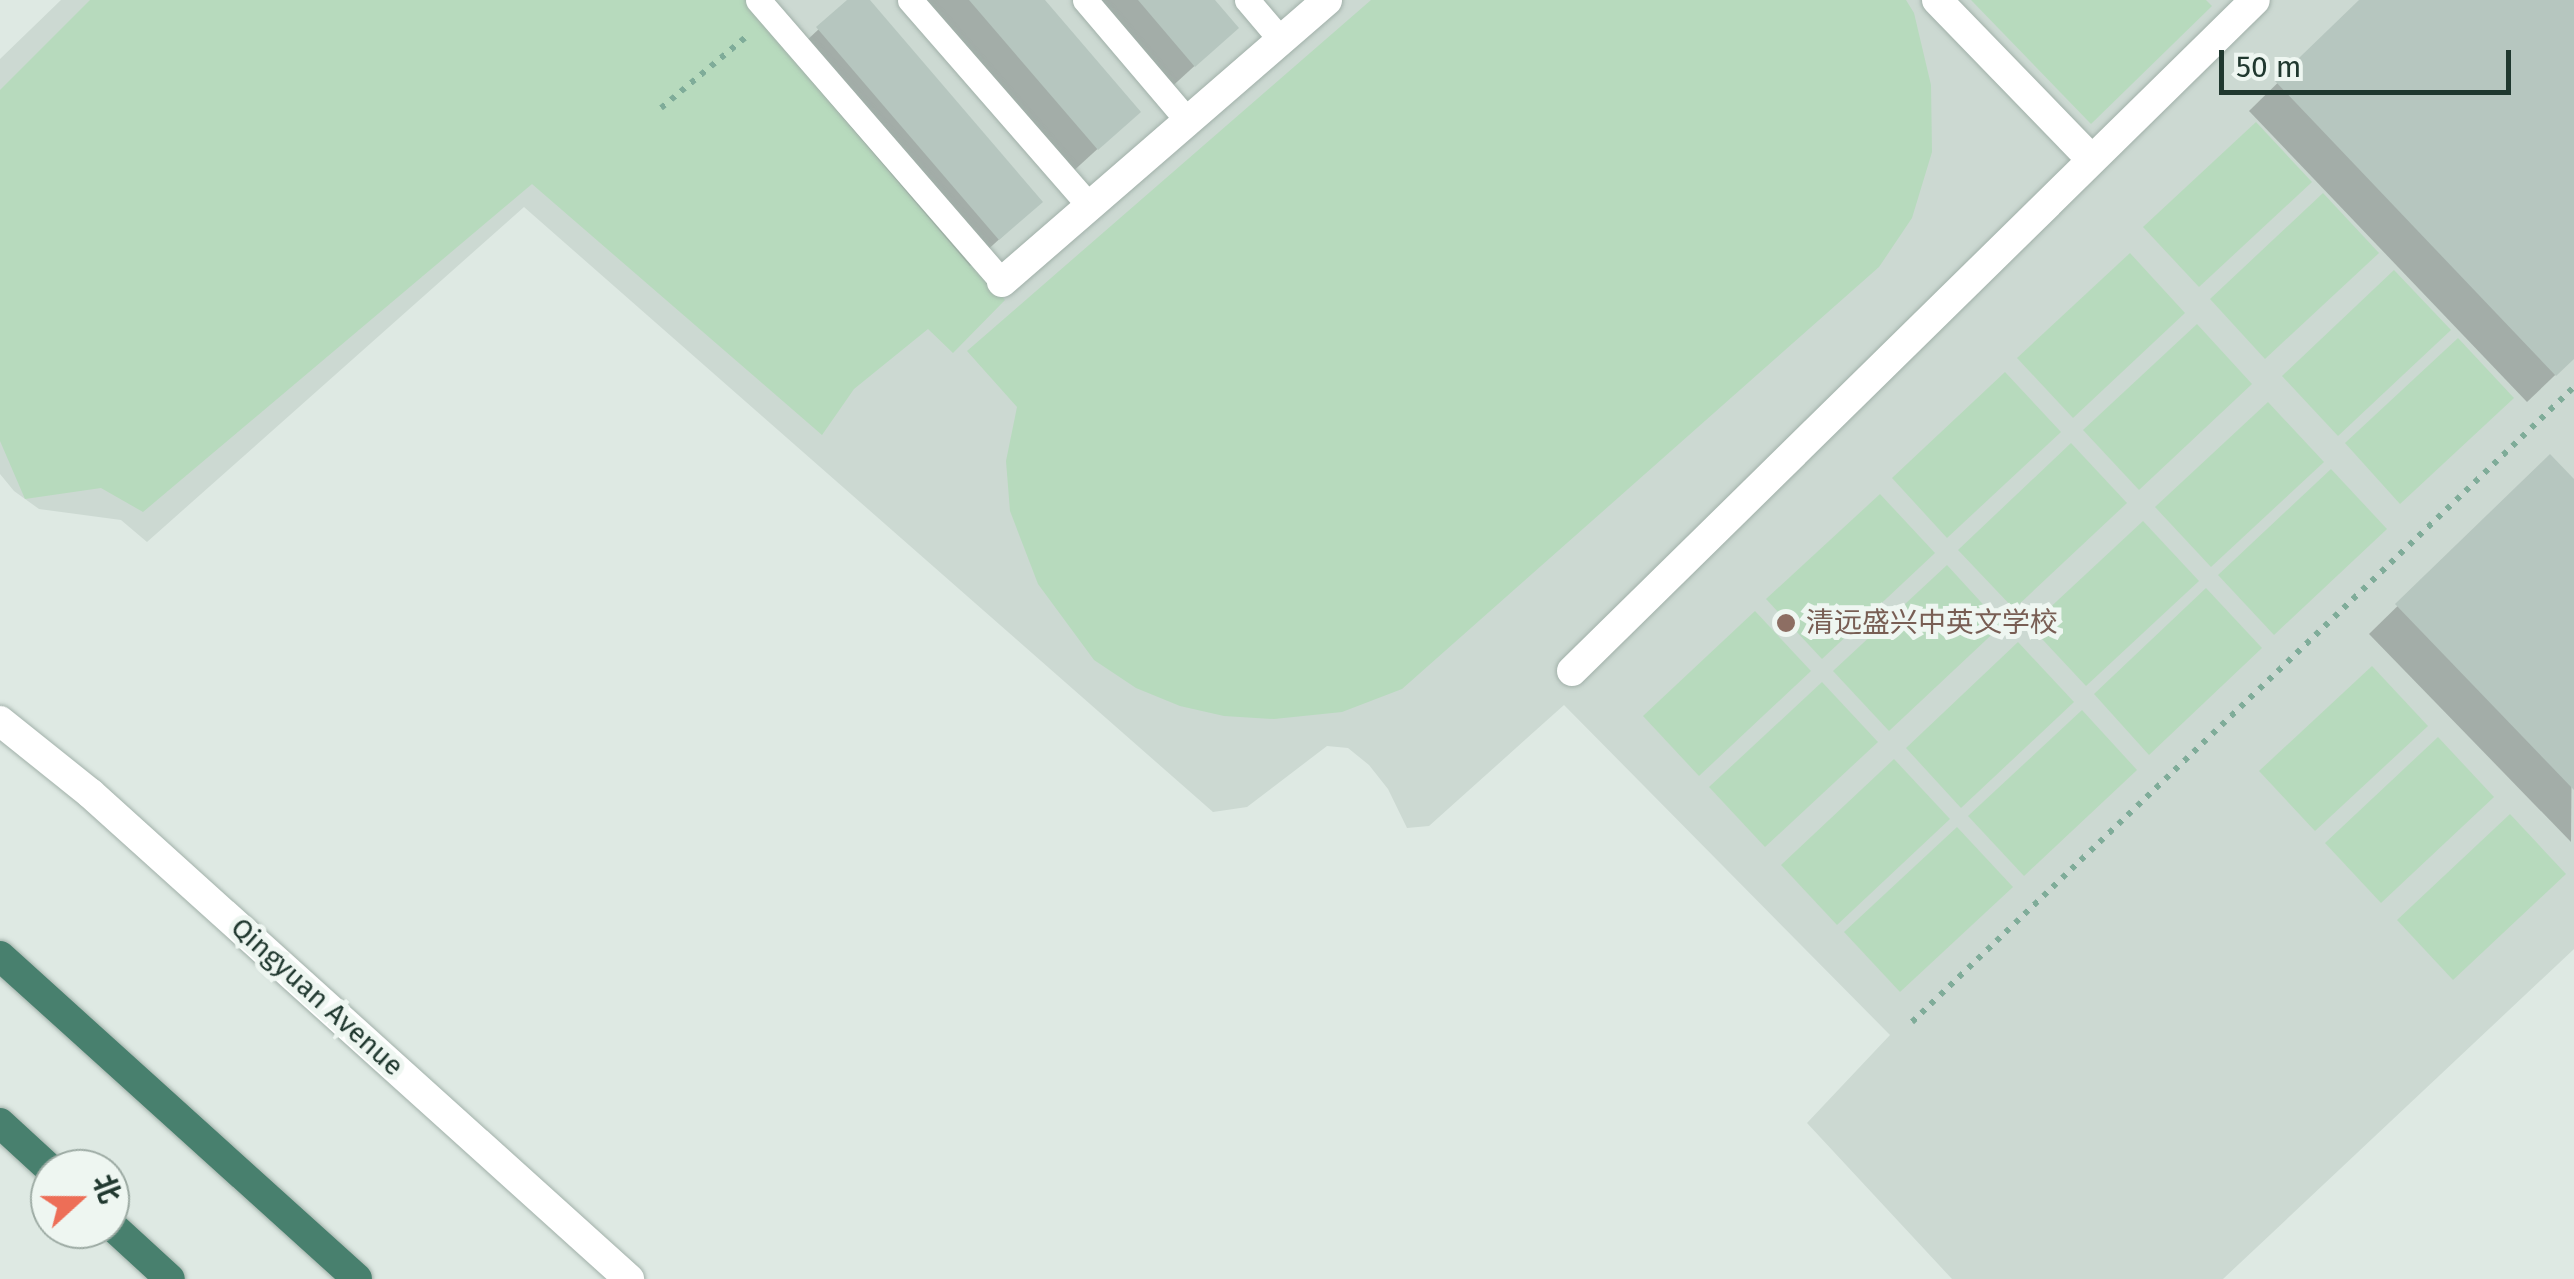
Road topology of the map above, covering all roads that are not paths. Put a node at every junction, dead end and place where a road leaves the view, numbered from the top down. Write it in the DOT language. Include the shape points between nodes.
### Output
graph roads {
  1 [pos="910,0"];
  2 [pos="1085,0"];
  3 [pos="1247,0"];
  4 [pos="1328,0"];
  5 [pos="1937,0"];
  6 [pos="2255,0"];
  7 [pos="773,5"];
  8 [pos="1281,40"];
  9 [pos="1188,121"];
  10 [pos="2091,159"];
  11 [pos="1090,206"];
  12 [pos="1002,282"];
  13 [pos="1572,671"];
  14 [pos="0,721"];
  15 [pos="0,956"];
  16 [pos="0,1124"];
  17 [pos="30,1151"];
  18 [pos="130,1242"];
  19 [pos="170,1279"];
  20 [pos="357,1279"];
  21 [pos="629,1279"];
  1 -- 11 [label="street"];
  2 -- 9 [label="street"];
  3 -- 8 [label="street"];
  4 -- 8 [label="street"];
  5 -- 10 [label="street"];
  6 -- 10 [label="street"];
  7 -- 12 [label="street"];
  8 -- 9 [label="street"];
  9 -- 11 [label="street"];
  10 -- 13 [label="street"];
  11 -- 12 [label="street"];
  14 -- 21 [label="street, Qingyuan Avenue" via="90,793"];
  15 -- 20 [label="highway"];
  16 -- 17 [label="highway"];
  18 -- 19 [label="highway"];
}
